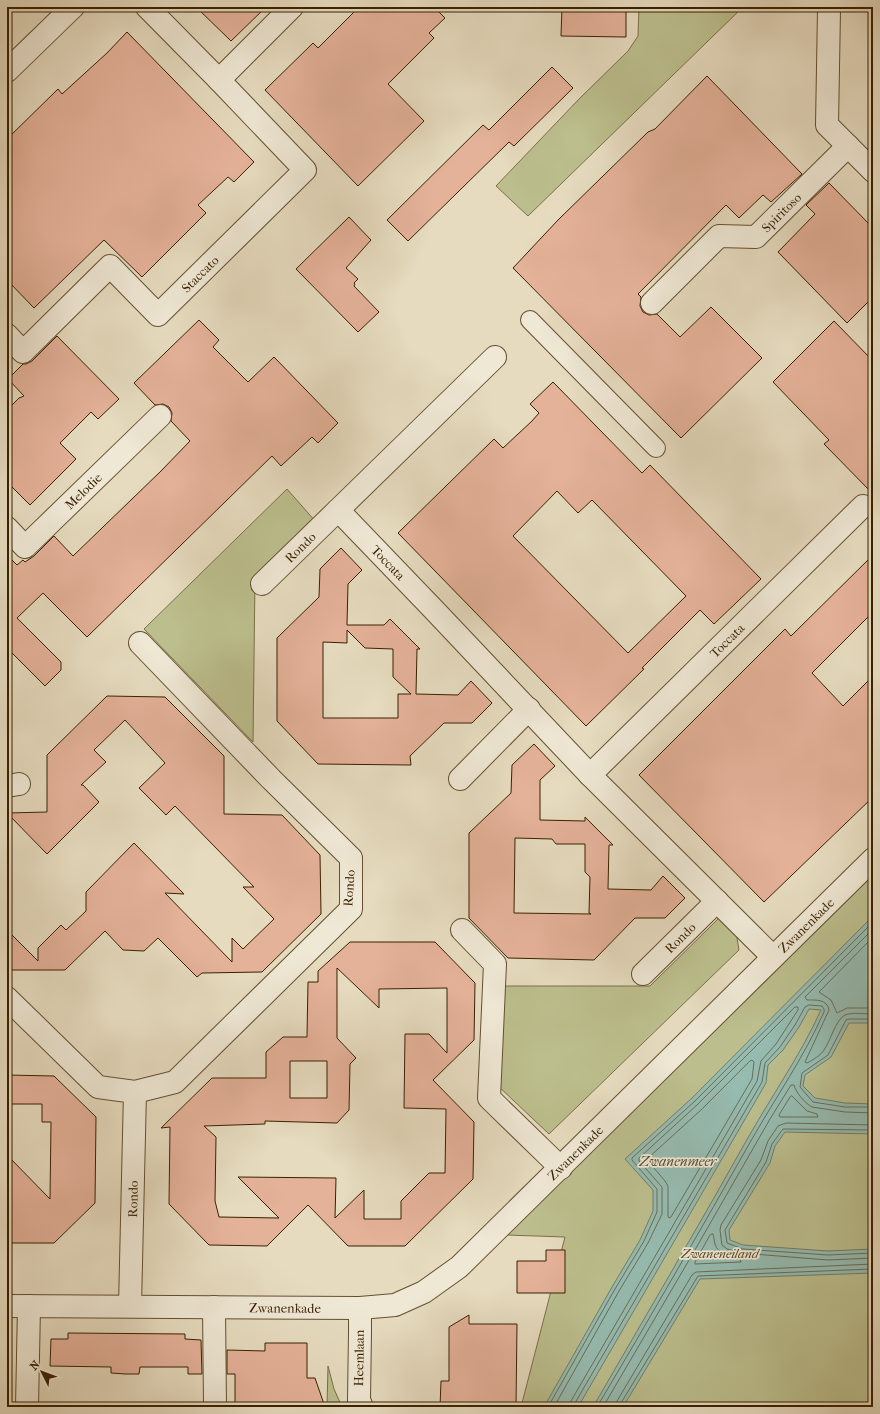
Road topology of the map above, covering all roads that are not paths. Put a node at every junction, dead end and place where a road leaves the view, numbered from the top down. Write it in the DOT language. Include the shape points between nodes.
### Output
graph roads {
  1 [pos="73,7"];
  2 [pos="147,7"];
  3 [pos="292,7"];
  4 [pos="829,10"];
  5 [pos="7,71"];
  6 [pos="219,80"];
  7 [pos="848,146"];
  8 [pos="873,171"];
  9 [pos="652,303"];
  10 [pos="530,320"];
  11 [pos="7,335"];
  12 [pos="495,357"];
  13 [pos="160,416"];
  14 [pos="656,448"];
  15 [pos="864,506"];
  16 [pos="338,510"];
  17 [pos="7,528"];
  18 [pos="262,584"];
  19 [pos="140,643"];
  20 [pos="528,709"];
  21 [pos="590,775"];
  22 [pos="460,779"];
  23 [pos="873,859"];
  24 [pos="717,901"];
  25 [pos="462,930"];
  26 [pos="773,957"];
  27 [pos="643,974"];
  28 [pos="7,998"];
  29 [pos="135,1092"];
  30 [pos="561,1168"];
  31 [pos="7,1306"];
  32 [pos="29,1306"];
  33 [pos="130,1306"];
  34 [pos="214,1307"];
  35 [pos="360,1308"];
  36 [pos="27,1407"];
  37 [pos="215,1407"];
  38 [pos="362,1407"];
  1 -- 5 [label="street"];
  2 -- 6 [label="street, Staccato"];
  3 -- 6 [label="street"];
  4 -- 7 [label="street" via="826,125"];
  6 -- 11 [label="street, Staccato" via="305,170 158,315 110,266 23,352"];
  7 -- 8 [label="street"];
  7 -- 9 [label="street, Spiritoso" via="756,237 719,236"];
  10 -- 14 [label="street"];
  12 -- 16 [label="street"];
  13 -- 17 [label="street, Melodie" via="25,547"];
  15 -- 21 [label="street, Toccata"];
  16 -- 18 [label="street, Rondo"];
  16 -- 20 [label="street, Toccata"];
  19 -- 29 [label="street, Rondo" via="351,858 351,909 175,1082"];
  20 -- 21 [label="street, Toccata"];
  20 -- 22 [label="street"];
  21 -- 24 [label="street, Toccata"];
  23 -- 26 [label="street, Zwanenkade"];
  24 -- 26 [label="street, Toccata"];
  24 -- 27 [label="street, Rondo"];
  25 -- 30 [label="street" via="495,964 489,1098"];
  26 -- 30 [label="street, Zwanenkade"];
  28 -- 29 [label="street, Rondo" via="98,1087"];
  29 -- 33 [label="street, Rondo"];
  30 -- 35 [label="street, Zwanenkade" via="460,1267 424,1292 394,1305"];
  31 -- 32 [label="street, Zwanenkade"];
  32 -- 33 [label="street, Zwanenkade"];
  32 -- 36 [label="street"];
  33 -- 34 [label="street, Zwanenkade"];
  34 -- 35 [label="street, Zwanenkade"];
  34 -- 37 [label="street"];
  35 -- 38 [label="street, Heemlaan" via="359,1400"];
}
